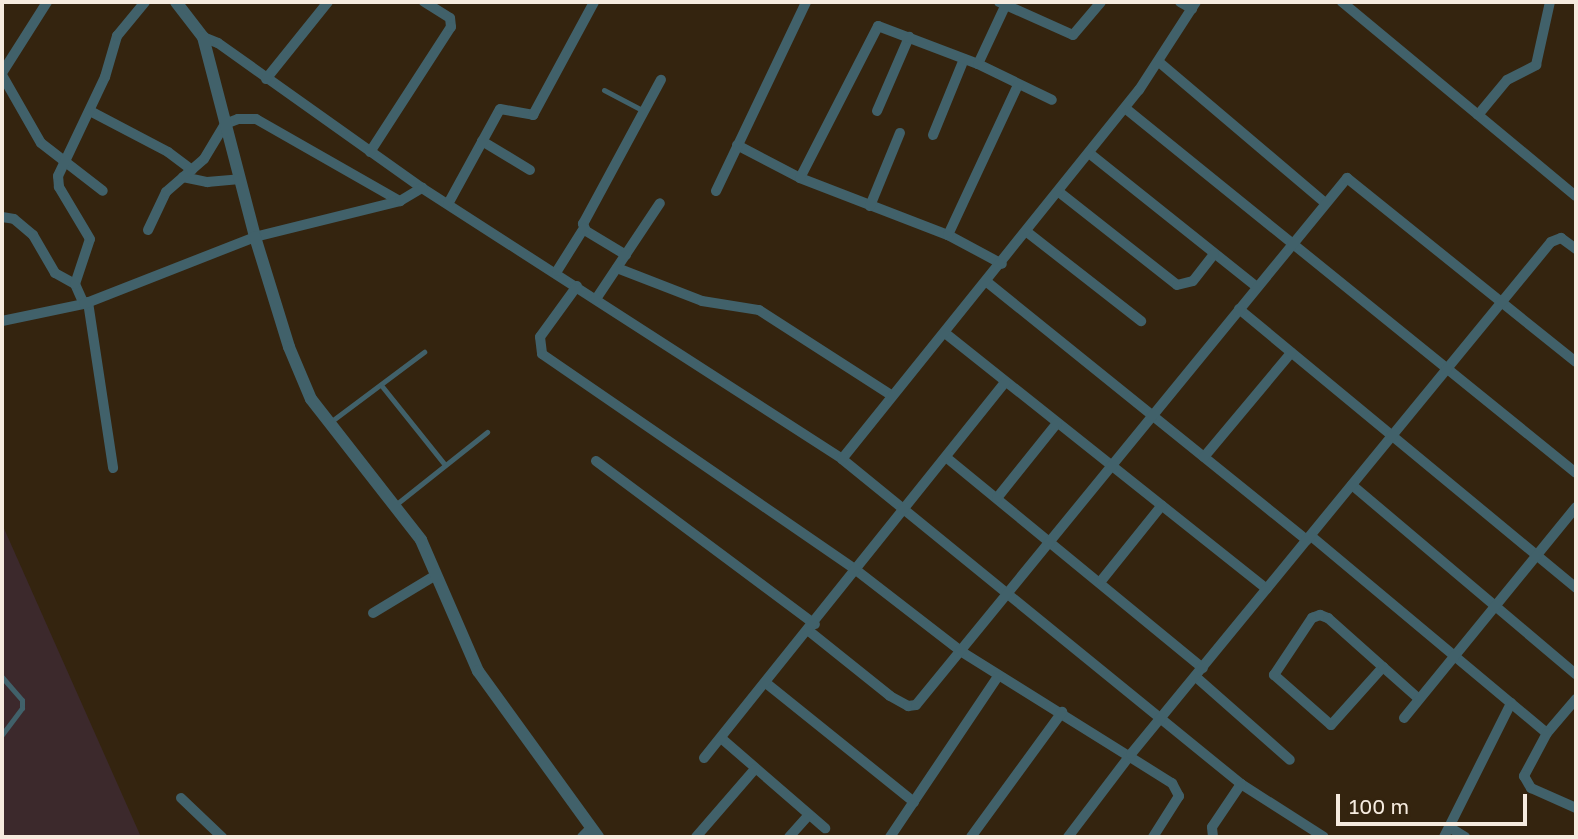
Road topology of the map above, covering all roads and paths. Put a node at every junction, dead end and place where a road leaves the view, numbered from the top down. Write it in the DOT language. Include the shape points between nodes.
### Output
graph roads {
  1 [pos="47,2"];
  2 [pos="145,2"];
  3 [pos="176,2"];
  4 [pos="328,2"];
  5 [pos="424,2"];
  6 [pos="594,2"];
  7 [pos="806,2"];
  8 [pos="1101,2"];
  9 [pos="1180,2"];
  10 [pos="1342,2"];
  11 [pos="1550,2"];
  12 [pos="1004,3"];
  13 [pos="1194,5"];
  14 [pos="203,37"];
  15 [pos="909,37"];
  16 [pos="964,59"];
  17 [pos="1160,62"];
  18 [pos="978,64"];
  19 [pos="2,74"];
  20 [pos="267,79"];
  21 [pos="661,80"];
  22 [pos="1018,85"];
  23 [pos="604,90"];
  24 [pos="1052,100"];
  25 [pos="1125,108"];
  26 [pos="90,111"];
  27 [pos="644,111"];
  28 [pos="877,111"];
  29 [pos="1478,115"];
  30 [pos="225,124"];
  31 [pos="900,133"];
  32 [pos="933,135"];
  33 [pos="482,141"];
  34 [pos="737,145"];
  35 [pos="370,152"];
  36 [pos="1089,153"];
  37 [pos="66,165"];
  38 [pos="530,170"];
  39 [pos="187,174"];
  40 [pos="800,178"];
  41 [pos="240,179"];
  42 [pos="422,188"];
  43 [pos="103,191"];
  44 [pos="716,191"];
  45 [pos="1059,192"];
  46 [pos="1576,196"];
  47 [pos="400,201"];
  48 [pos="660,203"];
  49 [pos="1325,203"];
  50 [pos="448,204"];
  51 [pos="870,206"];
  52 [pos="2,217"];
  53 [pos="584,228"];
  54 [pos="148,230"];
  55 [pos="1027,232"];
  56 [pos="948,236"];
  57 [pos="255,237"];
  58 [pos="1293,242"];
  59 [pos="1576,249"];
  60 [pos="626,254"];
  61 [pos="1214,254"];
  62 [pos="1002,264"];
  63 [pos="617,268"];
  64 [pos="557,271"];
  65 [pos="987,282"];
  66 [pos="75,284"];
  67 [pos="577,286"];
  68 [pos="1257,287"];
  69 [pos="596,299"];
  70 [pos="1502,301"];
  71 [pos="82,304"];
  72 [pos="1239,309"];
  73 [pos="2,321"];
  74 [pos="1142,321"];
  75 [pos="945,333"];
  76 [pos="424,352"];
  77 [pos="1291,353"];
  78 [pos="1576,362"];
  79 [pos="1447,368"];
  80 [pos="1005,382"];
  81 [pos="381,385"];
  82 [pos="891,396"];
  83 [pos="1153,416"];
  84 [pos="330,423"];
  85 [pos="1057,423"];
  86 [pos="487,432"];
  87 [pos="1392,435"];
  88 [pos="1204,457"];
  89 [pos="947,458"];
  90 [pos="842,459"];
  91 [pos="596,461"];
  92 [pos="445,465"];
  93 [pos="1112,467"];
  94 [pos="113,468"];
  95 [pos="1576,474"];
  96 [pos="1352,485"];
  97 [pos="997,498"];
  98 [pos="1162,505"];
  99 [pos="394,506"];
  100 [pos="1576,507"];
  101 [pos="905,509"];
  102 [pos="1309,538"];
  103 [pos="1051,543"];
  104 [pos="1538,556"];
  105 [pos="856,570"];
  106 [pos="436,575"];
  107 [pos="1101,581"];
  108 [pos="1576,588"];
  109 [pos="1267,589"];
  110 [pos="1009,594"];
  111 [pos="1496,606"];
  112 [pos="373,613"];
  113 [pos="812,628"];
  114 [pos="962,652"];
  115 [pos="1454,655"];
  116 [pos="1203,667"];
  117 [pos="1383,667"];
  118 [pos="1576,674"];
  119 [pos="998,676"];
  120 [pos="2,677"];
  121 [pos="1196,677"];
  122 [pos="766,683"];
  123 [pos="1419,699"];
  124 [pos="1576,699"];
  125 [pos="1511,704"];
  126 [pos="1062,712"];
  127 [pos="1404,718"];
  128 [pos="1162,719"];
  129 [pos="1547,733"];
  130 [pos="2,735"];
  131 [pos="721,738"];
  132 [pos="1131,754"];
  133 [pos="704,758"];
  134 [pos="1290,760"];
  135 [pos="755,769"];
  136 [pos="1241,784"];
  137 [pos="181,798"];
  138 [pos="914,802"];
  139 [pos="1576,808"];
  140 [pos="808,815"];
  141 [pos="825,828"];
  142 [pos="1446,832"];
  143 [pos="590,834"];
  144 [pos="222,837"];
  145 [pos="696,837"];
  146 [pos="789,837"];
  147 [pos="890,837"];
  148 [pos="972,837"];
  149 [pos="1068,837"];
  150 [pos="1153,837"];
  151 [pos="1213,837"];
  152 [pos="1324,837"];
  153 [pos="1465,837"];
  1 -- 19 [label="street"];
  2 -- 26 [label="street" via="117,36"];
  3 -- 14 [label="street"];
  4 -- 20 [label="street"];
  5 -- 35 [label="street" via="450,18 451,27"];
  6 -- 33 [label="street" via="533,116 502,108"];
  7 -- 34 [label="street"];
  8 -- 12 [label="street" via="1073,35"];
  9 -- 13 [label="street"];
  10 -- 29 [label="street"];
  11 -- 29 [label="street" via="1536,65 1507,80"];
  12 -- 18 [label="street"];
  13 -- 17 [label="street"];
  14 -- 20 [label="street"];
  14 -- 30 [label="street"];
  15 -- 16 [label="street"];
  15 -- 28 [label="street"];
  15 -- 40 [label="street" via="882,27 874,31"];
  16 -- 18 [label="street"];
  16 -- 32 [label="street"];
  17 -- 25 [label="street"];
  17 -- 49 [label="street"];
  18 -- 22 [label="street"];
  19 -- 37 [label="street" via="41,143"];
  20 -- 35 [label="street"];
  21 -- 27 [label="street"];
  22 -- 24 [label="street"];
  22 -- 56 [label="street"];
  23 -- 27 [label="lane"];
  25 -- 36 [label="street"];
  25 -- 58 [label="street"];
  26 -- 37 [label="street"];
  26 -- 39 [label="street" via="168,152"];
  27 -- 53 [label="street"];
  29 -- 46 [label="street"];
  30 -- 39 [label="street" via="204,159"];
  30 -- 41 [label="street"];
  30 -- 47 [label="street" via="256,119"];
  31 -- 51 [label="street"];
  33 -- 38 [label="street"];
  33 -- 50 [label="street"];
  34 -- 40 [label="street"];
  34 -- 44 [label="street"];
  35 -- 42 [label="street"];
  36 -- 45 [label="street"];
  36 -- 61 [label="street"];
  37 -- 43 [label="street"];
  37 -- 66 [label="street" via="58,176 59,187 90,239"];
  39 -- 41 [label="street" via="207,182"];
  39 -- 54 [label="street" via="166,192"];
  40 -- 51 [label="street"];
  41 -- 57 [label="street"];
  42 -- 47 [label="street"];
  42 -- 50 [label="street"];
  45 -- 55 [label="street"];
  45 -- 61 [label="street" via="1177,285 1193,281"];
  47 -- 57 [label="street"];
  48 -- 60 [label="street"];
  49 -- 58 [label="street"];
  49 -- 70 [label="street" via="1344,180 1352,180"];
  50 -- 64 [label="street"];
  51 -- 56 [label="street"];
  52 -- 66 [label="street" via="14,219 33,235 55,273"];
  53 -- 60 [label="street"];
  53 -- 64 [label="street"];
  55 -- 62 [label="street"];
  55 -- 74 [label="street"];
  56 -- 62 [label="street"];
  57 -- 71 [label="street"];
  57 -- 84 [label="street" via="289,348 311,400"];
  58 -- 68 [label="street"];
  58 -- 79 [label="street"];
  59 -- 70 [label="street" via="1564,239 1554,239"];
  60 -- 63 [label="street"];
  61 -- 68 [label="street"];
  62 -- 65 [label="street"];
  63 -- 69 [label="street"];
  63 -- 82 [label="street" via="702,301 760,310"];
  64 -- 67 [label="street"];
  65 -- 75 [label="street"];
  65 -- 83 [label="street"];
  66 -- 71 [label="street"];
  67 -- 69 [label="street"];
  67 -- 105 [label="street" via="540,337 542,354"];
  68 -- 72 [label="street"];
  69 -- 90 [label="street"];
  70 -- 78 [label="street"];
  70 -- 79 [label="street"];
  71 -- 73 [label="street"];
  71 -- 94 [label="street"];
  72 -- 77 [label="street"];
  72 -- 83 [label="street"];
  75 -- 80 [label="street"];
  75 -- 82 [label="street"];
  76 -- 81 [label="lane"];
  77 -- 87 [label="street"];
  77 -- 88 [label="street"];
  79 -- 87 [label="street"];
  79 -- 95 [label="street"];
  80 -- 85 [label="street"];
  80 -- 89 [label="street"];
  81 -- 84 [label="lane"];
  81 -- 92 [label="lane"];
  82 -- 90 [label="street"];
  83 -- 88 [label="street"];
  83 -- 93 [label="street"];
  84 -- 99 [label="street"];
  85 -- 93 [label="street"];
  85 -- 97 [label="street"];
  86 -- 92 [label="lane"];
  87 -- 96 [label="street"];
  87 -- 104 [label="street"];
  88 -- 102 [label="street"];
  89 -- 97 [label="street"];
  89 -- 101 [label="street"];
  90 -- 101 [label="street"];
  91 -- 113 [label="street"];
  92 -- 99 [label="lane"];
  93 -- 98 [label="street"];
  93 -- 103 [label="street"];
  96 -- 102 [label="street"];
  96 -- 111 [label="street"];
  97 -- 103 [label="street"];
  98 -- 107 [label="street"];
  98 -- 109 [label="street"];
  99 -- 106 [label="street" via="421,540"];
  100 -- 104 [label="street"];
  101 -- 105 [label="street"];
  101 -- 110 [label="street"];
  102 -- 109 [label="street"];
  102 -- 115 [label="street"];
  103 -- 107 [label="street"];
  103 -- 110 [label="street"];
  104 -- 108 [label="street"];
  104 -- 111 [label="street"];
  105 -- 113 [label="street"];
  105 -- 114 [label="street"];
  106 -- 112 [label="street"];
  106 -- 143 [label="street" via="478,671"];
  107 -- 116 [label="street"];
  109 -- 116 [label="street"];
  110 -- 114 [label="street"];
  110 -- 128 [label="street"];
  111 -- 115 [label="street"];
  111 -- 118 [label="street"];
  113 -- 114 [label="street" via="908,706 916,705"];
  113 -- 122 [label="street"];
  114 -- 119 [label="street"];
  115 -- 123 [label="street"];
  115 -- 125 [label="street"];
  116 -- 121 [label="street"];
  117 -- 117 [label="street" via="1320,615 1312,618 1274,675 1331,725"];
  117 -- 123 [label="street"];
  119 -- 126 [label="street"];
  119 -- 138 [label="street"];
  120 -- 130 [label="lane" via="22,700 22,708"];
  121 -- 128 [label="street"];
  121 -- 134 [label="street"];
  122 -- 131 [label="street"];
  122 -- 138 [label="street"];
  123 -- 127 [label="street"];
  124 -- 129 [label="street"];
  125 -- 129 [label="street"];
  125 -- 142 [label="street"];
  126 -- 132 [label="street"];
  126 -- 148 [label="street"];
  128 -- 132 [label="street"];
  128 -- 136 [label="street"];
  129 -- 139 [label="street" via="1525,781"];
  131 -- 133 [label="street"];
  131 -- 135 [label="street"];
  132 -- 149 [label="street"];
  132 -- 150 [label="street" via="1179,792"];
  135 -- 140 [label="street"];
  135 -- 145 [label="street"];
  136 -- 151 [label="street" via="1212,827"];
  136 -- 152 [label="street"];
  137 -- 144 [label="street"];
  138 -- 147 [label="street"];
  140 -- 141 [label="street"];
  140 -- 146 [label="street"];
  142 -- 153 [label="street"];
}
